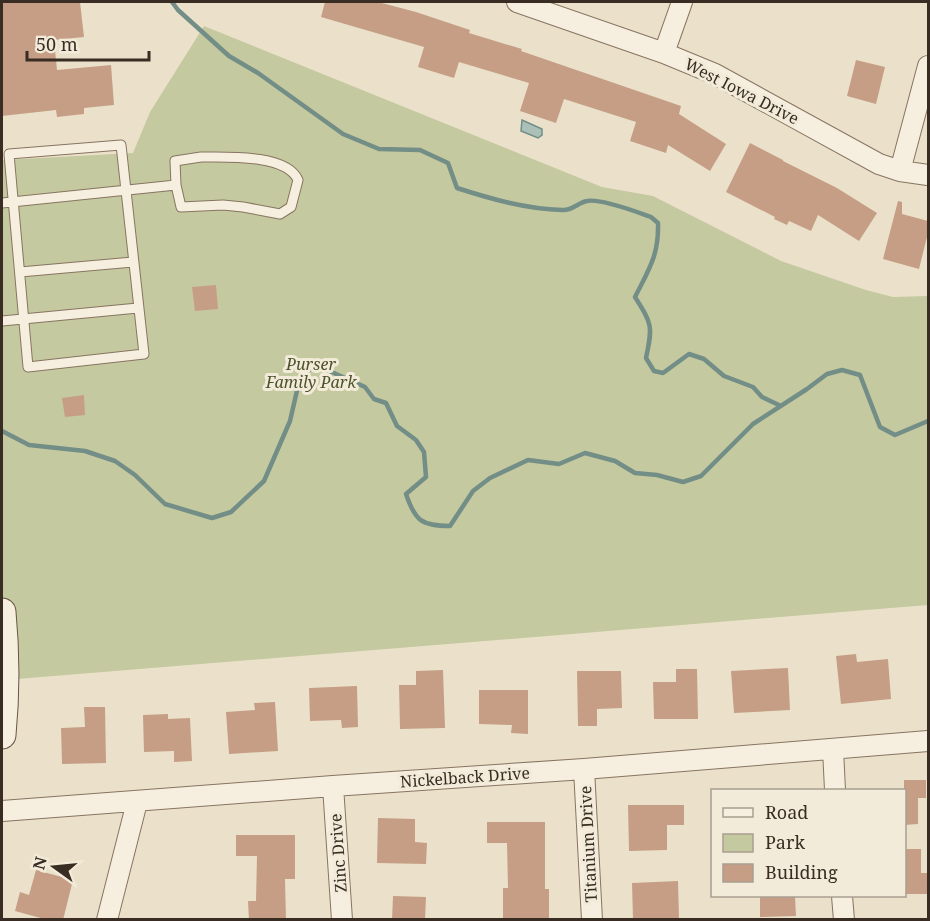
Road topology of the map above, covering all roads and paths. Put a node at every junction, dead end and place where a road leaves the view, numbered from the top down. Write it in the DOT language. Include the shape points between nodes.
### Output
graph roads {
  1 [pos="517,2"];
  2 [pos="682,2"];
  3 [pos="664,53"];
  4 [pos="928,66"];
  5 [pos="900,171"];
  6 [pos="928,175"];
  7 [pos="176,184"];
  8 [pos="126,190"];
  9 [pos="14,202"];
  10 [pos="2,203"];
  11 [pos="134,262"];
  12 [pos="20,272"];
  13 [pos="138,308"];
  14 [pos="23,319"];
  15 [pos="2,321"];
  16 [pos="2,612"];
  17 [pos="2,735"];
  18 [pos="928,741"];
  19 [pos="833,750"];
  20 [pos="584,769"];
  21 [pos="333,786"];
  22 [pos="835,789"];
  23 [pos="137,802"];
  24 [pos="2,811"];
  25 [pos="842,897"];
  26 [pos="107,920"];
  27 [pos="342,920"];
  28 [pos="592,920"];
  29 [pos="844,920"];
  1 -- 3 [label="street, West Iowa Drive"];
  2 -- 3 [label="street"];
  3 -- 5 [label="street, West Iowa Drive" via="715,74 879,164"];
  4 -- 5 [label="street"];
  5 -- 6 [label="street, West Iowa Drive"];
  7 -- 7 [label="lane" via="181,207 233,206 280,214 291,207 298,180 285,166 247,158 201,157 175,161"];
  7 -- 8 [label="lane"];
  8 -- 9 [label="lane"];
  8 -- 9 [label="lane" via="121,145 9,154"];
  8 -- 11 [label="lane"];
  9 -- 10 [label="lane"];
  9 -- 12 [label="lane"];
  11 -- 12 [label="lane"];
  11 -- 13 [label="lane"];
  12 -- 14 [label="lane"];
  13 -- 14 [label="lane"];
  13 -- 14 [label="lane" via="144,354 28,367"];
  14 -- 15 [label="lane"];
  16 -- 17 [label="street" via="6,652"];
  18 -- 19 [label="street, Nickelback Drive"];
  19 -- 20 [label="street, Nickelback Drive"];
  19 -- 22 [label="street"];
  20 -- 21 [label="street, Nickelback Drive"];
  20 -- 28 [label="street, Titanium Drive"];
  21 -- 23 [label="street, Nickelback Drive"];
  21 -- 27 [label="street, Zinc Drive"];
  23 -- 24 [label="street, Nickelback Drive"];
  23 -- 26 [label="street"];
  25 -- 29 [label="street"];
}
